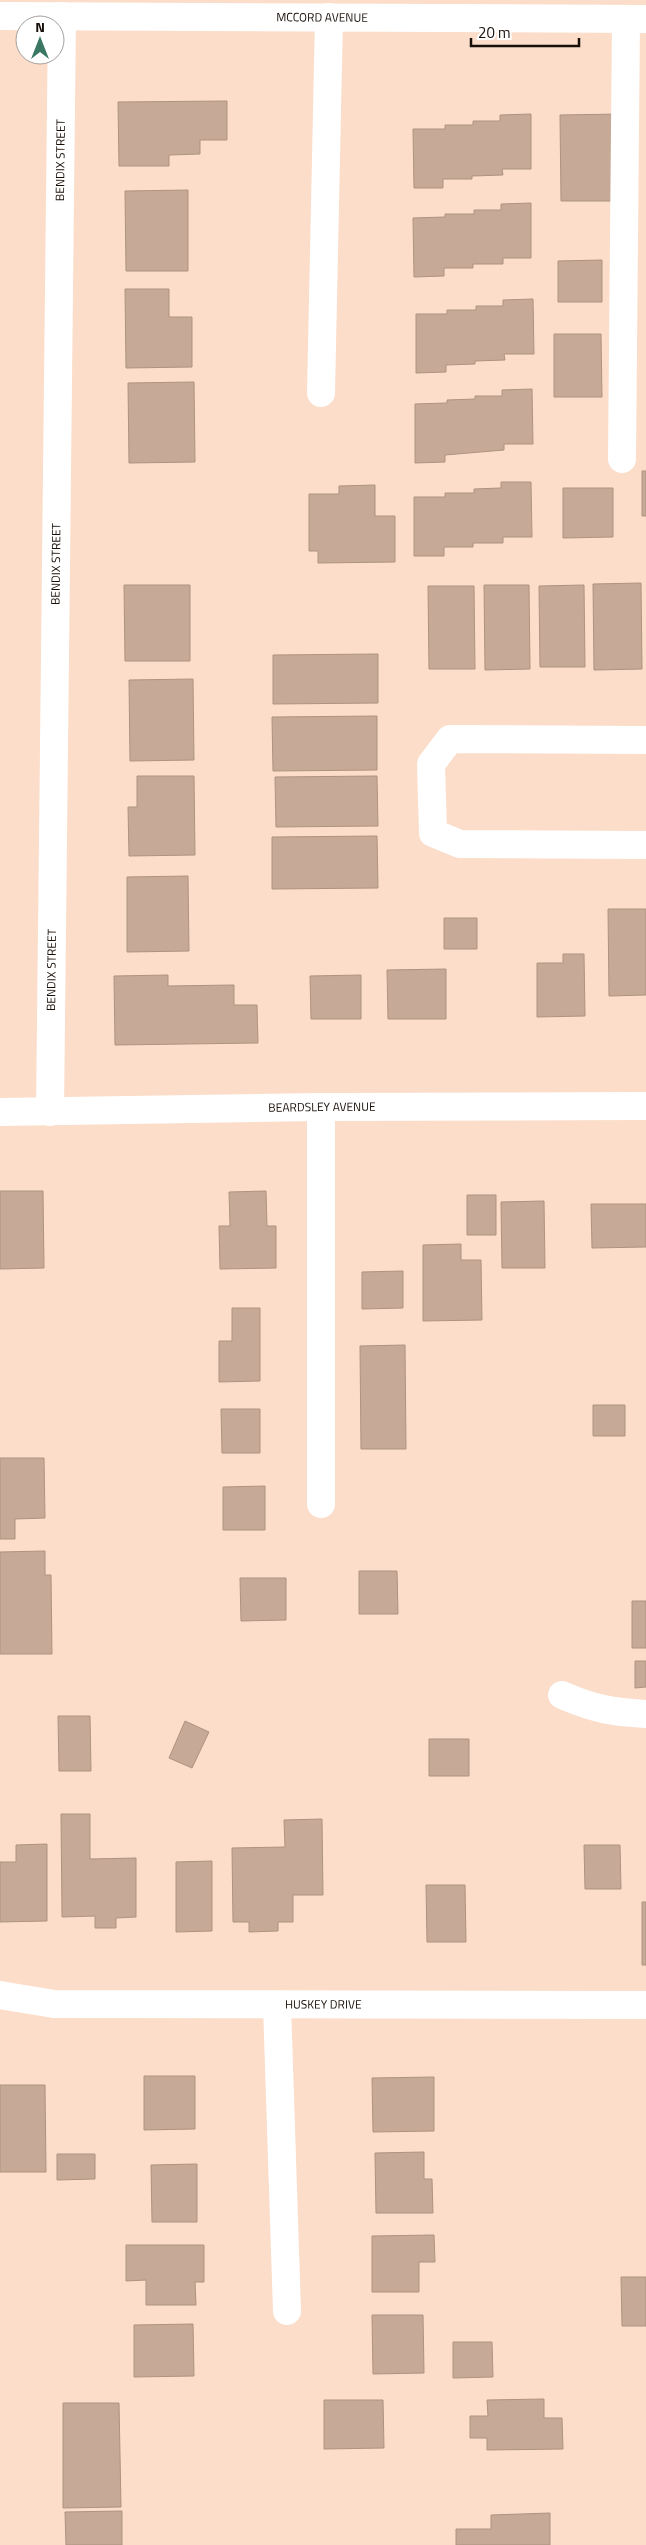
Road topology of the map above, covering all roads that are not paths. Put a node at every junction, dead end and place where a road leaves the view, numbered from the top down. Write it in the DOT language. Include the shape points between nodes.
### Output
graph roads {
  1 [pos="284,8"];
  2 [pos="528,9"];
  3 [pos="0,16"];
  4 [pos="15,16"];
  5 [pos="65,16"];
  6 [pos="329,17"];
  7 [pos="636,19"];
  8 [pos="61,65"];
  9 [pos="322,393"];
  10 [pos="622,459"];
  11 [pos="646,740"];
  12 [pos="646,846"];
  13 [pos="646,1106"];
  14 [pos="322,1107"];
  15 [pos="0,1112"];
  16 [pos="50,1112"];
  17 [pos="322,1504"];
  18 [pos="562,1695"];
  19 [pos="646,1714"];
  20 [pos="0,1995"];
  21 [pos="277,2005"];
  22 [pos="646,2006"];
  23 [pos="287,2311"];
  1 -- 5 [label="street, MCCORD AVENUE"];
  1 -- 6 [label="street, MCCORD AVENUE"];
  2 -- 6 [label="street, MCCORD AVENUE"];
  2 -- 7 [label="street, MCCORD AVENUE"];
  3 -- 4 [label="street, MCCORD AVENUE"];
  6 -- 9 [label="street"];
  7 -- 10 [label="street"];
  8 -- 16 [label="street, BENDIX STREET"];
  11 -- 12 [label="street" via="450,739 430,764 433,833 460,844"];
  13 -- 14 [label="street, BEARDSLEY AVENUE"];
  14 -- 16 [label="street, BEARDSLEY AVENUE"];
  14 -- 17 [label="street"];
  15 -- 16 [label="street, BEARDSLEY AVENUE"];
  18 -- 19 [label="street" via="591,1708"];
  20 -- 21 [label="street, HUSKEY DRIVE" via="54,2004"];
  21 -- 22 [label="street, HUSKEY DRIVE"];
  21 -- 23 [label="street"];
}
